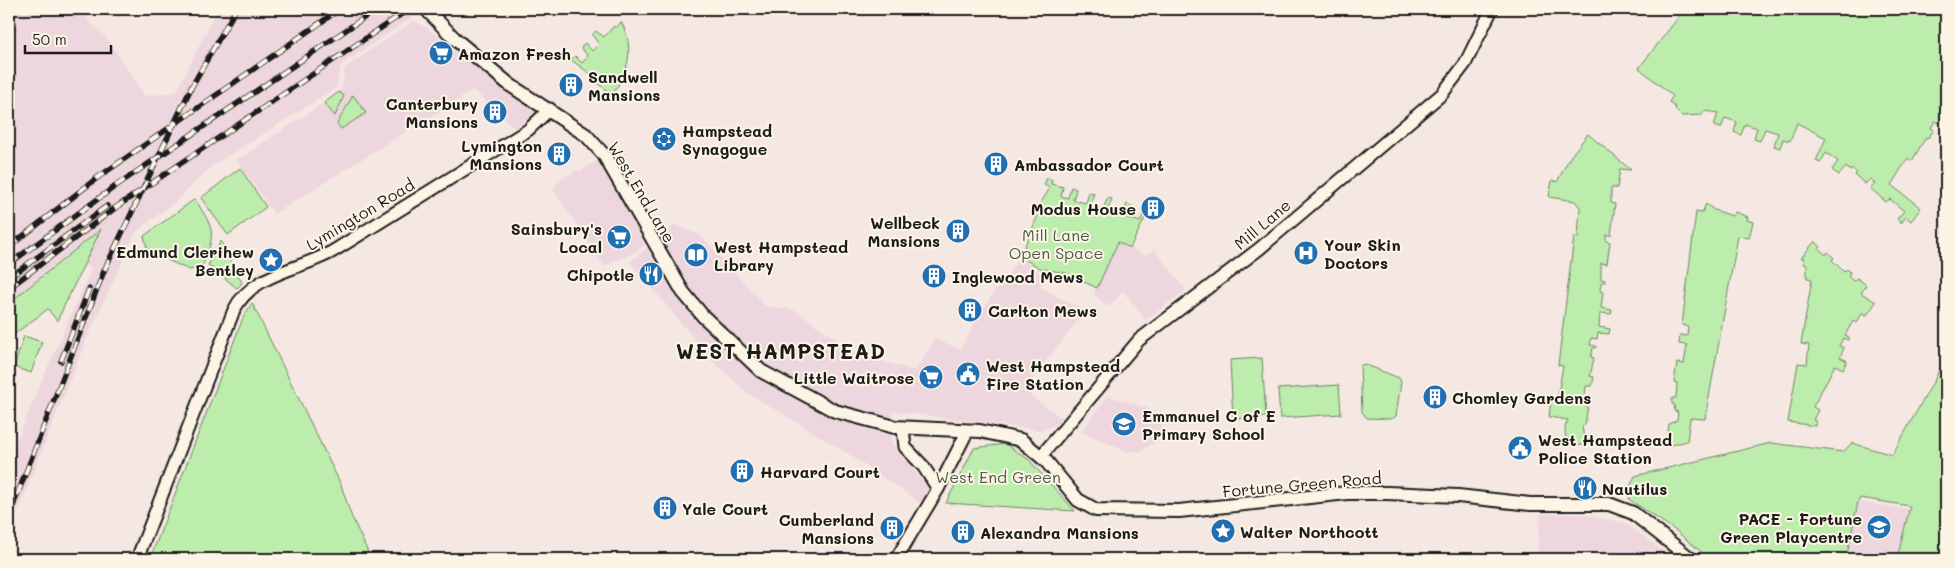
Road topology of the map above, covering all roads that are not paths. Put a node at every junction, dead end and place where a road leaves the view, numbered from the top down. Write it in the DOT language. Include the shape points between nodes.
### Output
graph roads {
  1 [pos="427,9"];
  2 [pos="1492,9"];
  3 [pos="550,109"];
  4 [pos="903,428"];
  5 [pos="967,432"];
  6 [pos="1041,456"];
  7 [pos="938,489"];
  8 [pos="137,559"];
  9 [pos="896,559"];
  10 [pos="1691,559"];
  1 -- 3 [label="main road, West End Lane" via="476,58 510,85"];
  2 -- 6 [label="street, Mill Lane" via="1465,64 1442,94 1259,249 1139,340"];
  3 -- 4 [label="main road, West End Lane" via="586,135 604,155 682,292 761,371 835,411"];
  3 -- 8 [label="street, Lymington Road" via="528,130 335,250 264,280 242,297 234,310"];
  4 -- 5 [label="main road, West End Lane"];
  4 -- 7 [label="street" via="905,447"];
  5 -- 6 [label="main road, West End Lane" via="1021,440"];
  5 -- 7 [label="street"];
  6 -- 10 [label="main road, Fortune Green Road" via="1078,500 1088,507 1108,512 1179,511 1347,493 1458,496 1530,504 1608,504 1633,512"];
  7 -- 9 [label="street"];
}
